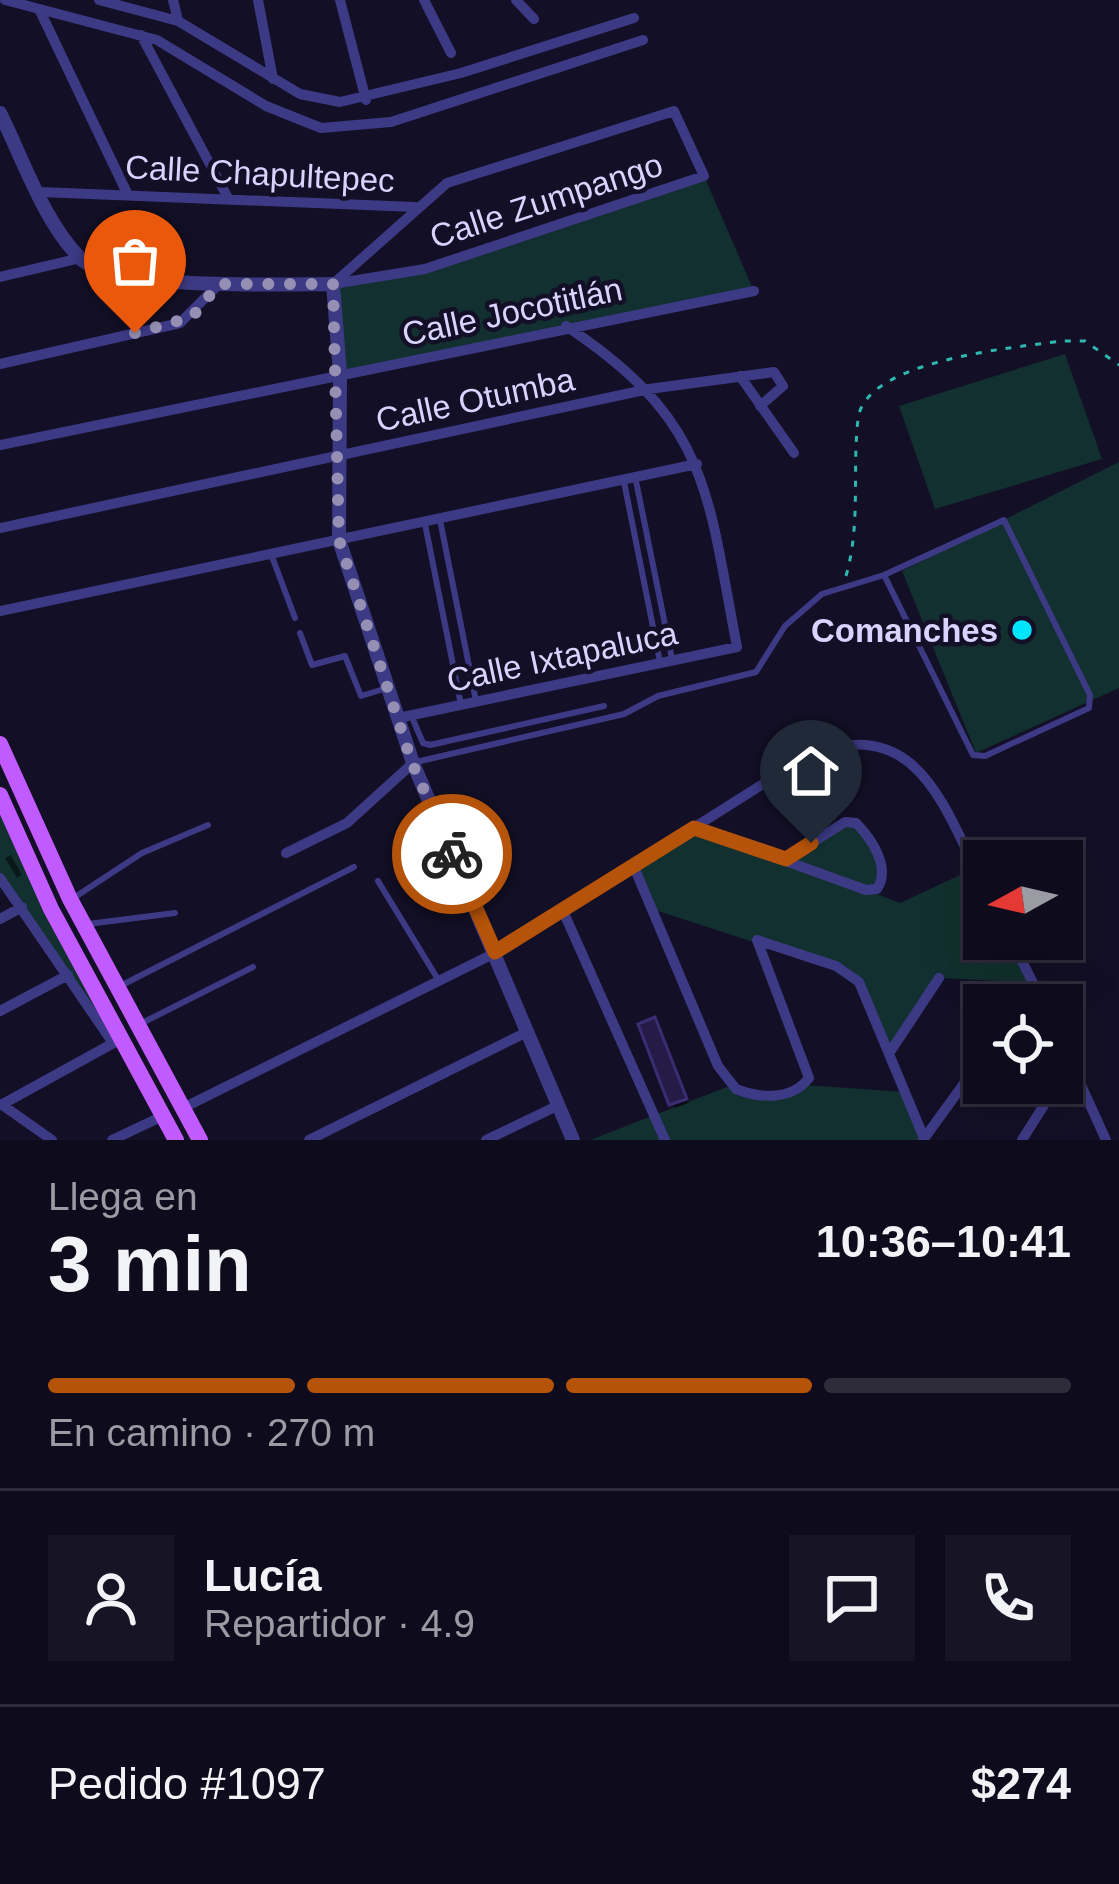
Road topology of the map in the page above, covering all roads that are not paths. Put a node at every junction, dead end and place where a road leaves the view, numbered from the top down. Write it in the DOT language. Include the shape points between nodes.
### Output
graph roads {
  1 [pos="4,0"];
  2 [pos="99,0"];
  3 [pos="172,0"];
  4 [pos="258,0"];
  5 [pos="340,0"];
  6 [pos="424,0"];
  7 [pos="516,0"];
  8 [pos="40,11"];
  9 [pos="634,18"];
  10 [pos="534,19"];
  11 [pos="178,21"];
  12 [pos="141,35"];
  13 [pos="644,40"];
  14 [pos="451,53"];
  15 [pos="273,79"];
  16 [pos="366,100"];
  17 [pos="674,110"];
  18 [pos="0,113"];
  19 [pos="40,192"];
  20 [pos="127,193"];
  21 [pos="228,198"];
  22 [pos="415,207"];
  23 [pos="81,258"];
  24 [pos="0,277"];
  25 [pos="219,284"];
  26 [pos="333,284"];
  27 [pos="754,291"];
  28 [pos="566,326"];
  29 [pos="0,364"];
  30 [pos="340,374"];
  31 [pos="740,376"];
  32 [pos="649,389"];
  33 [pos="760,406"];
  34 [pos="0,445"];
  35 [pos="794,453"];
  36 [pos="340,456"];
  37 [pos="698,464"];
  38 [pos="629,477"];
  39 [pos="439,517"];
  40 [pos="424,520"];
  41 [pos="0,528"];
  42 [pos="339,540"];
  43 [pos="272,554"];
  44 [pos="884,575"];
  45 [pos="25,606"];
  46 [pos="0,610"];
  47 [pos="295,619"];
  48 [pos="30,621"];
  49 [pos="299,633"];
  50 [pos="666,661"];
  51 [pos="387,688"];
  52 [pos="476,701"];
  53 [pos="461,705"];
  54 [pos="604,706"];
  55 [pos="405,717"];
  56 [pos="0,744"];
  57 [pos="412,763"];
  58 [pos="0,795"];
  59 [pos="208,825"];
  60 [pos="694,828"];
  61 [pos="963,849"];
  62 [pos="286,854"];
  63 [pos="786,859"];
  64 [pos="354,867"];
  65 [pos="634,867"];
  66 [pos="0,878"];
  67 [pos="378,881"];
  68 [pos="70,899"];
  69 [pos="22,908"];
  70 [pos="563,911"];
  71 [pos="176,913"];
  72 [pos="0,919"];
  73 [pos="84,924"];
  74 [pos="495,952"];
  75 [pos="253,967"];
  76 [pos="68,975"];
  77 [pos="939,978"];
  78 [pos="439,981"];
  79 [pos="119,987"];
  80 [pos="0,1011"];
  81 [pos="139,1024"];
  82 [pos="527,1032"];
  83 [pos="118,1041"];
  84 [pos="890,1052"];
  85 [pos="963,1085"];
  86 [pos="1083,1087"];
  87 [pos="1,1104"];
  88 [pos="1045,1104"];
  89 [pos="559,1105"];
  90 [pos="183,1108"];
  91 [pos="163,1116"];
  92 [pos="923,1139"];
  93 [pos="52,1140"];
  94 [pos="112,1140"];
  95 [pos="176,1140"];
  96 [pos="200,1140"];
  97 [pos="309,1140"];
  98 [pos="486,1140"];
  99 [pos="573,1140"];
  100 [pos="664,1140"];
  101 [pos="1022,1140"];
  102 [pos="1106,1140"];
  1 -- 8 [label="street"];
  2 -- 11 [label="street"];
  3 -- 11 [label="street"];
  4 -- 15 [label="street"];
  5 -- 16 [label="street"];
  6 -- 14 [label="street"];
  7 -- 10 [label="street"];
  8 -- 12 [label="street"];
  8 -- 20 [label="street"];
  9 -- 16 [label="street"];
  11 -- 15 [label="street"];
  12 -- 13 [label="street" via="293,120 354,130"];
  12 -- 21 [label="street"];
  15 -- 16 [label="street" via="320,100"];
  17 -- 22 [label="street, Calle Chapultepec" via="446,183"];
  17 -- 26 [label="street, Calle Zumpango" via="704,176 425,269"];
  18 -- 19 [label="street"];
  19 -- 20 [label="street, Calle Chapultepec"];
  19 -- 23 [label="street"];
  20 -- 21 [label="street, Calle Chapultepec"];
  21 -- 22 [label="street, Calle Chapultepec"];
  22 -- 26 [label="street"];
  23 -- 24 [label="street"];
  23 -- 25 [label="street" via="114,274"];
  25 -- 26 [label="street"];
  25 -- 29 [label="street" via="181,323"];
  26 -- 30 [label="street"];
  27 -- 28 [label="street, Calle Jocotitlán"];
  28 -- 30 [label="street, Calle Jocotitlán"];
  28 -- 32 [label="street"];
  30 -- 34 [label="street, Calle Jocotitlán"];
  30 -- 36 [label="street"];
  31 -- 32 [label="street, Calle Otumba"];
  31 -- 33 [label="street"];
  31 -- 33 [label="street" via="781,377 779,394"];
  32 -- 36 [label="street, Calle Otumba"];
  32 -- 37 [label="street"];
  33 -- 35 [label="street"];
  36 -- 41 [label="street, Calle Otumba"];
  36 -- 42 [label="street"];
  37 -- 38 [label="street"];
  37 -- 50 [label="street, Calle Ixtapaluca" via="736,646"];
  38 -- 39 [label="street"];
  38 -- 50 [label="lane"];
  39 -- 40 [label="street"];
  39 -- 52 [label="lane"];
  40 -- 42 [label="street"];
  40 -- 53 [label="lane"];
  42 -- 43 [label="street"];
  42 -- 51 [label="street"];
  43 -- 45 [label="street" via="105,597"];
  43 -- 47 [label="lane"];
  44 -- 44 [label="lane" via="1004,520 1090,695 1089,708 973,755"];
  44 -- 57 [label="lane" via="822,594 785,626 756,672 658,696 624,714"];
  45 -- 46 [label="street"];
  45 -- 48 [label="lane"];
  49 -- 51 [label="lane" via="312,664 345,656 361,696"];
  50 -- 52 [label="street, Calle Ixtapaluca"];
  51 -- 55 [label="street"];
  52 -- 53 [label="street, Calle Ixtapaluca"];
  53 -- 55 [label="street, Calle Ixtapaluca"];
  54 -- 55 [label="lane" via="430,745"];
  55 -- 57 [label="street"];
  56 -- 68 [label="main road" via="57,855"];
  57 -- 62 [label="street" via="347,823"];
  57 -- 74 [label="street"];
  58 -- 83 [label="main road"];
  59 -- 68 [label="lane" via="142,853"];
  60 -- 61 [label="street" via="808,755 863,742 913,762"];
  60 -- 63 [label="street"];
  60 -- 65 [label="street"];
  63 -- 63 [label="street" via="866,890 884,879 856,824 844,822"];
  64 -- 79 [label="lane"];
  65 -- 70 [label="street"];
  65 -- 84 [label="street" via="718,1066 736,1089 780,1095 809,1078 758,940 859,982"];
  66 -- 69 [label="street"];
  67 -- 78 [label="lane"];
  68 -- 73 [label="main road"];
  69 -- 72 [label="street"];
  69 -- 76 [label="street"];
  70 -- 74 [label="street"];
  70 -- 100 [label="street"];
  71 -- 73 [label="lane"];
  73 -- 79 [label="main road"];
  74 -- 78 [label="street"];
  74 -- 82 [label="street"];
  75 -- 81 [label="lane"];
  76 -- 80 [label="street"];
  76 -- 83 [label="street"];
  77 -- 84 [label="street"];
  78 -- 90 [label="street"];
  79 -- 81 [label="main road"];
  81 -- 90 [label="main road" via="156,1043"];
  82 -- 89 [label="street"];
  82 -- 97 [label="street"];
  83 -- 87 [label="street"];
  83 -- 91 [label="main road"];
  84 -- 92 [label="street"];
  85 -- 92 [label="street"];
  86 -- 102 [label="street"];
  87 -- 93 [label="street"];
  88 -- 101 [label="street"];
  89 -- 98 [label="street"];
  89 -- 99 [label="street"];
  90 -- 96 [label="main road"];
  91 -- 94 [label="street"];
  91 -- 95 [label="main road"];
}
